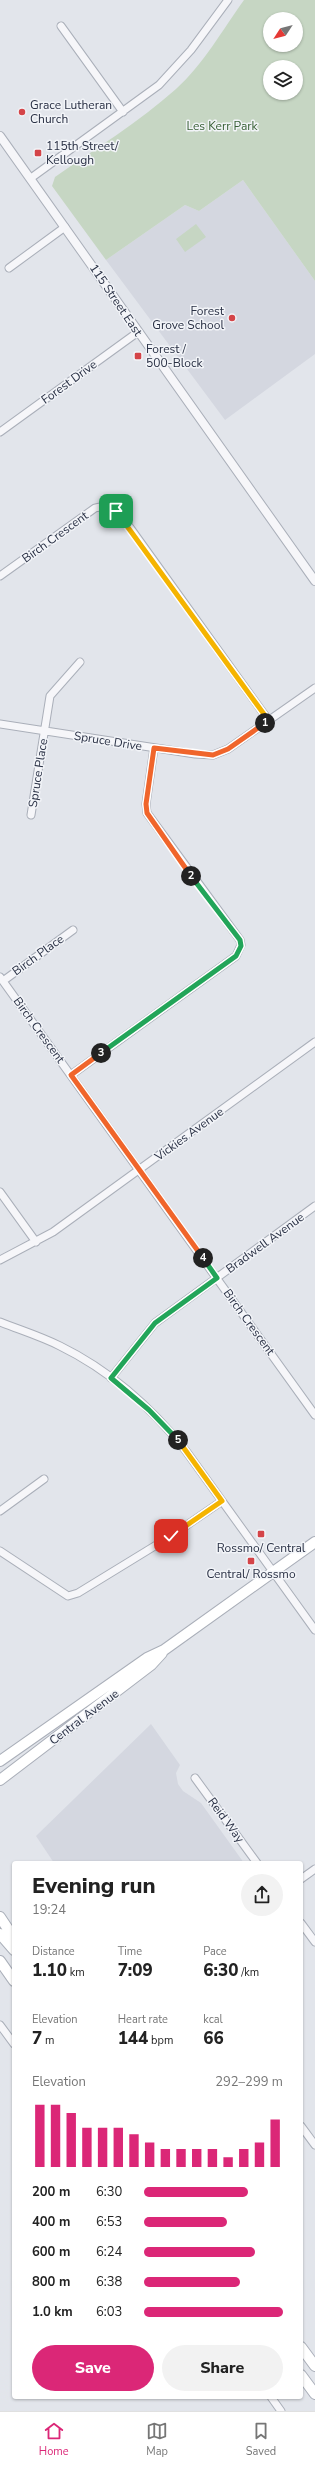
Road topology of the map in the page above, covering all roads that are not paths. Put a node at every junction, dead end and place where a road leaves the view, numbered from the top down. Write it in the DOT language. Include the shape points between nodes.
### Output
graph roads {
  1 [pos="228,0"];
  2 [pos="61,26"];
  3 [pos="123,112"];
  4 [pos="0,136"];
  5 [pos="31,178"];
  6 [pos="65,227"];
  7 [pos="9,268"];
  8 [pos="138,332"];
  9 [pos="0,432"];
  10 [pos="0,576"];
  11 [pos="315,581"];
  12 [pos="80,662"];
  13 [pos="315,688"];
  14 [pos="269,721"];
  15 [pos="0,724"];
  16 [pos="45,731"];
  17 [pos="154,748"];
  18 [pos="31,815"];
  19 [pos="73,930"];
  20 [pos="1,979"];
  21 [pos="315,1042"];
  22 [pos="71,1075"];
  23 [pos="140,1171"];
  24 [pos="0,1192"];
  25 [pos="315,1206"];
  26 [pos="36,1242"];
  27 [pos="0,1260"];
  28 [pos="217,1278"];
  29 [pos="0,1322"];
  30 [pos="111,1378"];
  31 [pos="315,1415"];
  32 [pos="44,1479"];
  33 [pos="222,1501"];
  34 [pos="0,1511"];
  35 [pos="315,1542"];
  36 [pos="0,1551"];
  37 [pos="273,1572"];
  38 [pos="315,1630"];
  39 [pos="164,1650"];
  40 [pos="0,1761"];
  41 [pos="196,1778"];
  42 [pos="0,1780"];
  43 [pos="256,1861"];
  44 [pos="315,1869"];
  45 [pos="303,1878"];
  46 [pos="0,1917"];
  47 [pos="303,1926"];
  48 [pos="0,1934"];
  49 [pos="12,1935"];
  50 [pos="315,1942"];
  51 [pos="12,1948"];
  52 [pos="0,1962"];
  53 [pos="12,1978"];
  54 [pos="0,2025"];
  55 [pos="12,2041"];
  56 [pos="303,2129"];
  57 [pos="315,2145"];
  58 [pos="303,2350"];
  59 [pos="315,2366"];
  60 [pos="303,2378"];
  61 [pos="315,2394"];
  62 [pos="272,2399"];
  63 [pos="281,2411"];
  1 -- 3 [label="street" via="169,76"];
  2 -- 3 [label="street"];
  3 -- 5 [label="street"];
  4 -- 5 [label="street, 115 Street East"];
  5 -- 6 [label="street, 115 Street East"];
  6 -- 7 [label="street"];
  6 -- 8 [label="street, 115 Street East"];
  8 -- 9 [label="street, Forest Drive"];
  8 -- 11 [label="street, 115 Street East"];
  10 -- 14 [label="street, Birch Crescent" via="95,508 108,506 116,511 131,530"];
  12 -- 16 [label="street, Spruce Place" via="50,696"];
  13 -- 14 [label="street, Spruce Drive"];
  14 -- 17 [label="street, Spruce Drive" via="228,749 213,755"];
  15 -- 16 [label="street, Spruce Drive"];
  16 -- 17 [label="street, Spruce Drive"];
  16 -- 18 [label="street, Spruce Place"];
  17 -- 22 [label="street" via="147,813 240,940 241,946 236,956"];
  19 -- 20 [label="street, Birch Place"];
  20 -- 22 [label="street, Birch Crescent"];
  21 -- 23 [label="street, Vickies Avenue"];
  22 -- 23 [label="street, Birch Crescent"];
  23 -- 26 [label="street, Vickies Avenue"];
  23 -- 28 [label="street, Birch Crescent"];
  24 -- 26 [label="street"];
  25 -- 28 [label="street, Bradwell Avenue"];
  26 -- 27 [label="street, Vickies Avenue"];
  28 -- 30 [label="street, Bradwell Avenue" via="155,1323"];
  28 -- 31 [label="street, Birch Crescent"];
  29 -- 30 [label="street" via="60,1346"];
  30 -- 33 [label="street" via="144,1405 171,1432"];
  32 -- 34 [label="street"];
  33 -- 36 [label="street" via="171,1536 78,1593 68,1596"];
  33 -- 37 [label="street"];
  35 -- 37 [label="main road, Central Avenue"];
  37 -- 38 [label="street"];
  37 -- 39 [label="main road, Central Avenue"];
  39 -- 40 [label="main road, Central Avenue" via="147,1658"];
  39 -- 42 [label="main road, Central Avenue" via="151,1665"];
  41 -- 43 [label="street, Reid Way"];
  44 -- 45 [label="street"];
  46 -- 49 [label="main road"];
  47 -- 50 [label="street"];
  48 -- 51 [label="main road"];
  52 -- 53 [label="main road"];
  54 -- 55 [label="street"];
  56 -- 57 [label="street"];
  58 -- 59 [label="main road"];
  60 -- 61 [label="main road"];
  62 -- 63 [label="street"];
}
